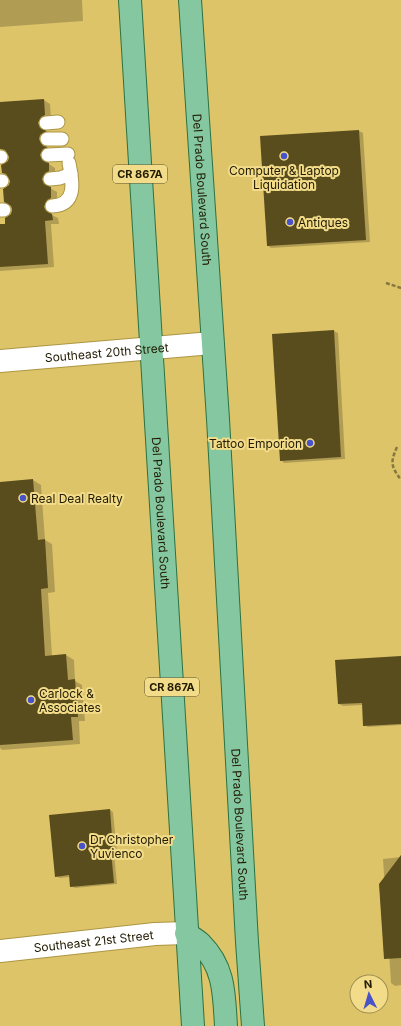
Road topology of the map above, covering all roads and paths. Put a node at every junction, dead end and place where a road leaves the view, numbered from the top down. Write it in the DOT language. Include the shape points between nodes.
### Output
graph roads {
  1 [pos="130,0"];
  2 [pos="190,0"];
  3 [pos="47,139"];
  4 [pos="62,139"];
  5 [pos="48,155"];
  6 [pos="70,164"];
  7 [pos="50,178"];
  8 [pos="52,206"];
  9 [pos="386,283"];
  10 [pos="401,288"];
  11 [pos="212,343"];
  12 [pos="152,348"];
  13 [pos="0,361"];
  14 [pos="397,448"];
  15 [pos="401,480"];
  16 [pos="186,933"];
  17 [pos="0,951"];
  18 [pos="193,1026"];
  19 [pos="226,1026"];
  20 [pos="253,1026"];
  1 -- 12 [label="main road, Del Prado Boulevard South / CR 867A"];
  2 -- 11 [label="main road, Del Prado Boulevard South"];
  3 -- 4 [label="lane"];
  5 -- 6 [label="lane"];
  6 -- 7 [label="lane" via="60,178"];
  6 -- 8 [label="lane" via="70,197 60,206"];
  9 -- 10 [label="path"];
  11 -- 12 [label="street, Southeast 20th Street"];
  11 -- 20 [label="main road, Del Prado Boulevard South"];
  12 -- 13 [label="street, Southeast 20th Street"];
  12 -- 16 [label="main road, Del Prado Boulevard South / CR 867A"];
  14 -- 15 [label="path" via="392,460 394,470"];
  16 -- 17 [label="street, Southeast 21st Street"];
  16 -- 18 [label="main road, Del Prado Boulevard South / CR 867A"];
  16 -- 19 [label="main road" via="201,944 220,975 223,983"];
}
